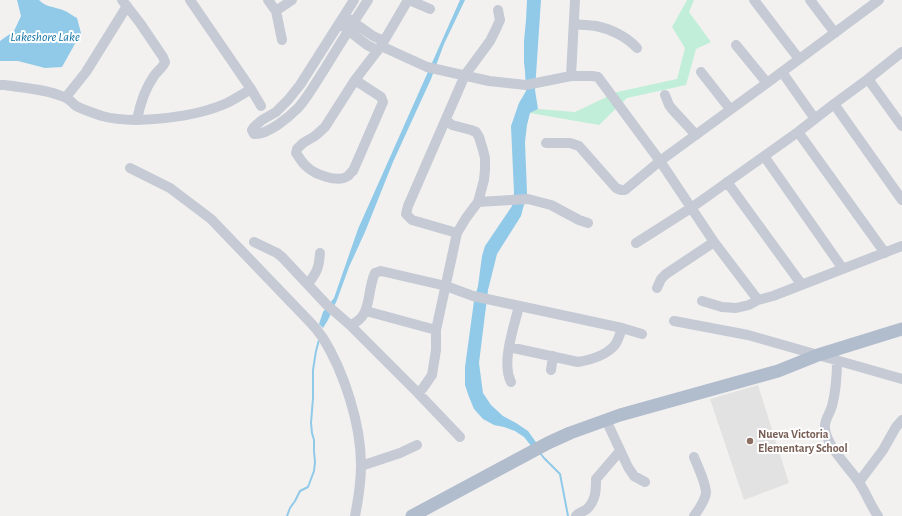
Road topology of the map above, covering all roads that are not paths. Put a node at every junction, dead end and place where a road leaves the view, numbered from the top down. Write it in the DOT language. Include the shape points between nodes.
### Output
graph roads {
  1 [pos="190,0"];
  2 [pos="268,0"];
  3 [pos="292,0"];
  4 [pos="354,0"];
  5 [pos="368,0"];
  6 [pos="409,0"];
  7 [pos="575,0"];
  8 [pos="754,0"];
  9 [pos="810,0"];
  10 [pos="879,0"];
  11 [pos="124,3"];
  12 [pos="867,3"];
  13 [pos="430,10"];
  14 [pos="498,10"];
  15 [pos="276,11"];
  16 [pos="342,19"];
  17 [pos="574,24"];
  18 [pos="351,27"];
  19 [pos="835,33"];
  20 [pos="282,40"];
  21 [pos="736,45"];
  22 [pos="381,46"];
  23 [pos="638,48"];
  24 [pos="902,52"];
  25 [pos="799,59"];
  26 [pos="701,72"];
  27 [pos="782,72"];
  28 [pos="465,76"];
  29 [pos="571,76"];
  30 [pos="354,80"];
  31 [pos="868,80"];
  32 [pos="767,83"];
  33 [pos="0,85"];
  34 [pos="251,89"];
  35 [pos="665,95"];
  36 [pos="66,97"];
  37 [pos="834,104"];
  38 [pos="261,106"];
  39 [pos="730,109"];
  40 [pos="815,118"];
  41 [pos="137,120"];
  42 [pos="446,120"];
  43 [pos="902,126"];
  44 [pos="798,132"];
  45 [pos="696,135"];
  46 [pos="546,143"];
  47 [pos="764,156"];
  48 [pos="660,161"];
  49 [pos="130,168"];
  50 [pos="727,182"];
  51 [pos="902,200"];
  52 [pos="478,202"];
  53 [pos="691,208"];
  54 [pos="588,222"];
  55 [pos="457,233"];
  56 [pos="254,242"];
  57 [pos="714,242"];
  58 [pos="636,243"];
  59 [pos="902,246"];
  60 [pos="320,253"];
  61 [pos="885,253"];
  62 [pos="843,269"];
  63 [pos="308,284"];
  64 [pos="802,285"];
  65 [pos="446,286"];
  66 [pos="657,288"];
  67 [pos="758,300"];
  68 [pos="702,301"];
  69 [pos="519,306"];
  70 [pos="366,311"];
  71 [pos="674,322"];
  72 [pos="350,325"];
  73 [pos="622,328"];
  74 [pos="902,329"];
  75 [pos="436,330"];
  76 [pos="642,334"];
  77 [pos="509,347"];
  78 [pos="818,355"];
  79 [pos="553,356"];
  80 [pos="837,360"];
  81 [pos="551,370"];
  82 [pos="902,379"];
  83 [pos="511,382"];
  84 [pos="418,393"];
  85 [pos="606,420"];
  86 [pos="902,420"];
  87 [pos="460,437"];
  88 [pos="416,445"];
  89 [pos="620,451"];
  90 [pos="694,457"];
  91 [pos="361,466"];
  92 [pos="645,482"];
  93 [pos="859,482"];
  94 [pos="355,516"];
  95 [pos="412,516"];
  96 [pos="576,516"];
  97 [pos="694,516"];
  98 [pos="878,516"];
  1 -- 34 [label="street"];
  2 -- 15 [label="street"];
  3 -- 15 [label="street"];
  4 -- 16 [label="street"];
  5 -- 18 [label="street"];
  6 -- 13 [label="street"];
  6 -- 22 [label="street"];
  7 -- 17 [label="street"];
  8 -- 25 [label="street"];
  9 -- 19 [label="street"];
  10 -- 12 [label="street"];
  11 -- 36 [label="street" via="86,72"];
  11 -- 41 [label="street" via="165,62 142,96"];
  12 -- 19 [label="street"];
  14 -- 28 [label="street" via="500,20 496,29"];
  15 -- 20 [label="street"];
  16 -- 18 [label="street"];
  16 -- 18 [label="street" via="300,85 276,112 254,127 254,134 275,127 298,108"];
  17 -- 23 [label="street" via="597,26 611,31"];
  17 -- 29 [label="street"];
  18 -- 22 [label="street" via="367,45"];
  19 -- 25 [label="street"];
  21 -- 32 [label="street"];
  22 -- 28 [label="street" via="427,67"];
  22 -- 30 [label="street"];
  24 -- 31 [label="street"];
  25 -- 27 [label="street"];
  26 -- 39 [label="street"];
  27 -- 32 [label="street"];
  27 -- 40 [label="street"];
  28 -- 29 [label="street" via="526,84"];
  28 -- 42 [label="street"];
  29 -- 48 [label="street" via="598,78"];
  30 -- 30 [label="street" via="325,127 297,148 296,153 315,173 340,178 348,176 353,171 383,102 381,97"];
  31 -- 37 [label="street"];
  31 -- 43 [label="street"];
  32 -- 39 [label="street"];
  33 -- 36 [label="street" via="45,91"];
  34 -- 38 [label="street"];
  34 -- 41 [label="street" via="228,103 207,110 173,118"];
  35 -- 45 [label="street" via="672,109"];
  36 -- 41 [label="street" via="75,105 91,112"];
  37 -- 40 [label="street"];
  37 -- 51 [label="street"];
  39 -- 45 [label="street"];
  40 -- 44 [label="street"];
  42 -- 52 [label="street" via="452,125 476,132 479,137 485,158 485,169"];
  42 -- 55 [label="street" via="406,214 412,220"];
  44 -- 47 [label="street"];
  44 -- 61 [label="street"];
  45 -- 48 [label="street"];
  46 -- 48 [label="street" via="570,143 579,146 616,188 621,190 625,190"];
  47 -- 50 [label="street"];
  47 -- 62 [label="street"];
  48 -- 53 [label="street"];
  49 -- 91 [label="street" via="170,188 211,218 320,334 349,397 359,433"];
  50 -- 53 [label="street"];
  50 -- 64 [label="street"];
  52 -- 54 [label="street" via="528,199 551,205"];
  52 -- 55 [label="street"];
  53 -- 57 [label="street"];
  53 -- 58 [label="street"];
  55 -- 65 [label="street"];
  56 -- 63 [label="street" via="277,253"];
  57 -- 66 [label="street" via="666,274"];
  57 -- 67 [label="street"];
  59 -- 61 [label="street"];
  60 -- 63 [label="street" via="317,272"];
  61 -- 62 [label="street"];
  62 -- 64 [label="street"];
  63 -- 72 [label="street"];
  64 -- 67 [label="street"];
  65 -- 69 [label="street" via="473,296"];
  65 -- 70 [label="street" via="381,271 375,273 372,279"];
  65 -- 75 [label="street"];
  67 -- 68 [label="street" via="736,308"];
  69 -- 73 [label="street"];
  69 -- 77 [label="street"];
  70 -- 72 [label="street" via="356,323"];
  70 -- 75 [label="street"];
  71 -- 78 [label="street" via="748,335"];
  72 -- 84 [label="street"];
  73 -- 76 [label="street"];
  73 -- 79 [label="street" via="614,346 594,358 578,362"];
  74 -- 78 [label="main road"];
  75 -- 84 [label="street" via="432,375"];
  77 -- 79 [label="street"];
  77 -- 83 [label="street" via="507,363"];
  78 -- 80 [label="street"];
  78 -- 85 [label="main road" via="778,371"];
  79 -- 81 [label="street"];
  80 -- 82 [label="street"];
  80 -- 93 [label="street" via="837,378 825,428 834,450"];
  84 -- 87 [label="street"];
  85 -- 89 [label="street"];
  85 -- 95 [label="main road" via="548,443"];
  86 -- 93 [label="street"];
  88 -- 91 [label="street"];
  89 -- 92 [label="street" via="634,476"];
  89 -- 96 [label="street" via="596,479 595,497 592,502"];
  90 -- 97 [label="street" via="706,493"];
  91 -- 94 [label="street"];
  93 -- 98 [label="street"];
}
